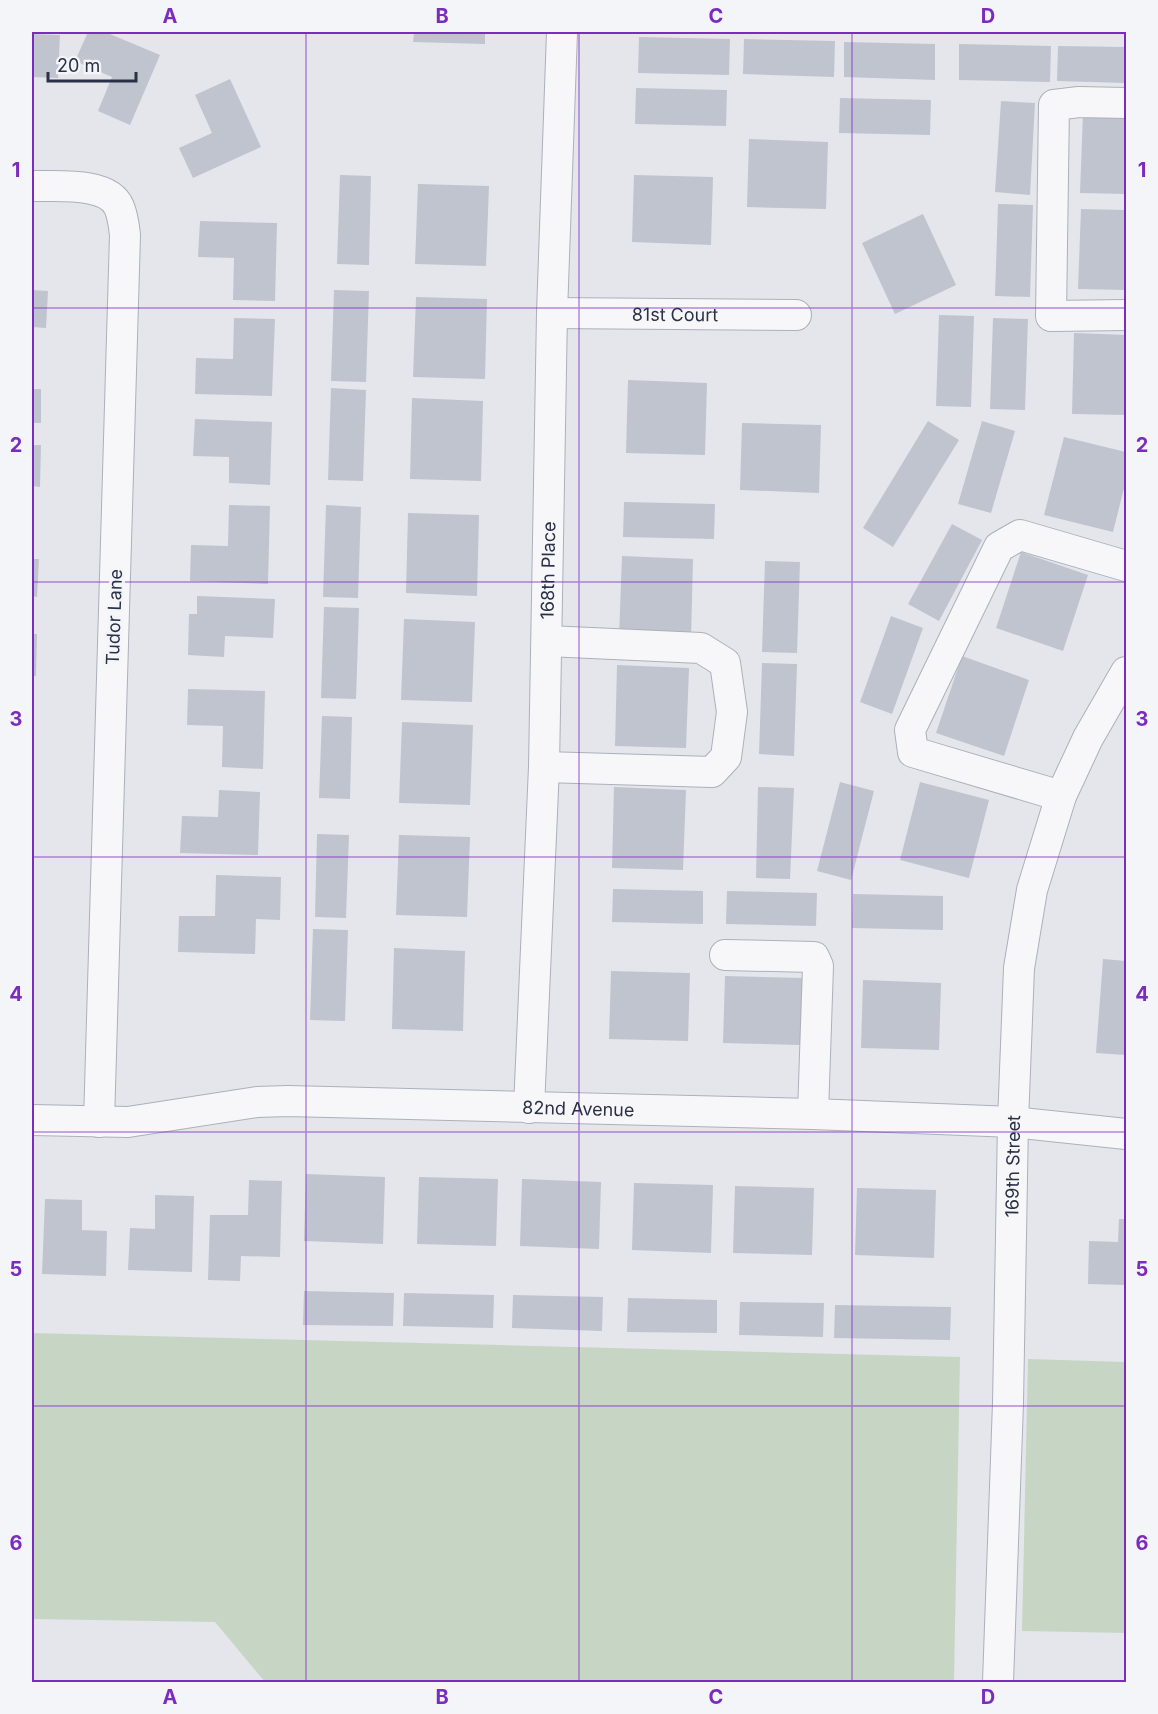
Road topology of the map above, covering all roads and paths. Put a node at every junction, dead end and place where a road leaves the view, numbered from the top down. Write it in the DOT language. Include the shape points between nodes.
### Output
graph roads {
  1 [pos="562,32"];
  2 [pos="1126,103"];
  3 [pos="32,186"];
  4 [pos="552,313"];
  5 [pos="796,315"];
  6 [pos="1126,315"];
  7 [pos="1126,566"];
  8 [pos="546,641"];
  9 [pos="1126,672"];
  10 [pos="544,767"];
  11 [pos="1061,796"];
  12 [pos="725,955"];
  13 [pos="529,1108"];
  14 [pos="813,1114"];
  15 [pos="32,1120"];
  16 [pos="99,1122"];
  17 [pos="1013,1122"];
  18 [pos="1126,1134"];
  19 [pos="998,1683"];
  1 -- 4 [label="street, 168th Place"];
  2 -- 6 [label="street" via="1054,105 1051,316"];
  3 -- 16 [label="street, Tudor Lane" via="85,188 112,197 119,206 125,235"];
  4 -- 5 [label="street, 81st Court"];
  4 -- 8 [label="street, 168th Place"];
  7 -- 11 [label="street" via="1020,535 999,547 910,730 913,752"];
  8 -- 10 [label="street, 168th Place"];
  8 -- 10 [label="street" via="701,648 725,663 732,712 726,757 712,772"];
  9 -- 11 [label="street, 169th Street" via="1088,738"];
  10 -- 13 [label="street, 168th Place"];
  11 -- 17 [label="street, 169th Street" via="1032,890 1019,968"];
  12 -- 14 [label="street" via="814,957 818,966"];
  13 -- 14 [label="street, 82nd Avenue"];
  13 -- 16 [label="street, 82nd Avenue" via="257,1102 138,1121"];
  14 -- 17 [label="street, 82nd Avenue"];
  15 -- 16 [label="street, 82nd Avenue"];
  17 -- 18 [label="street, 82nd Avenue"];
  17 -- 19 [label="street, 169th Street"];
}
